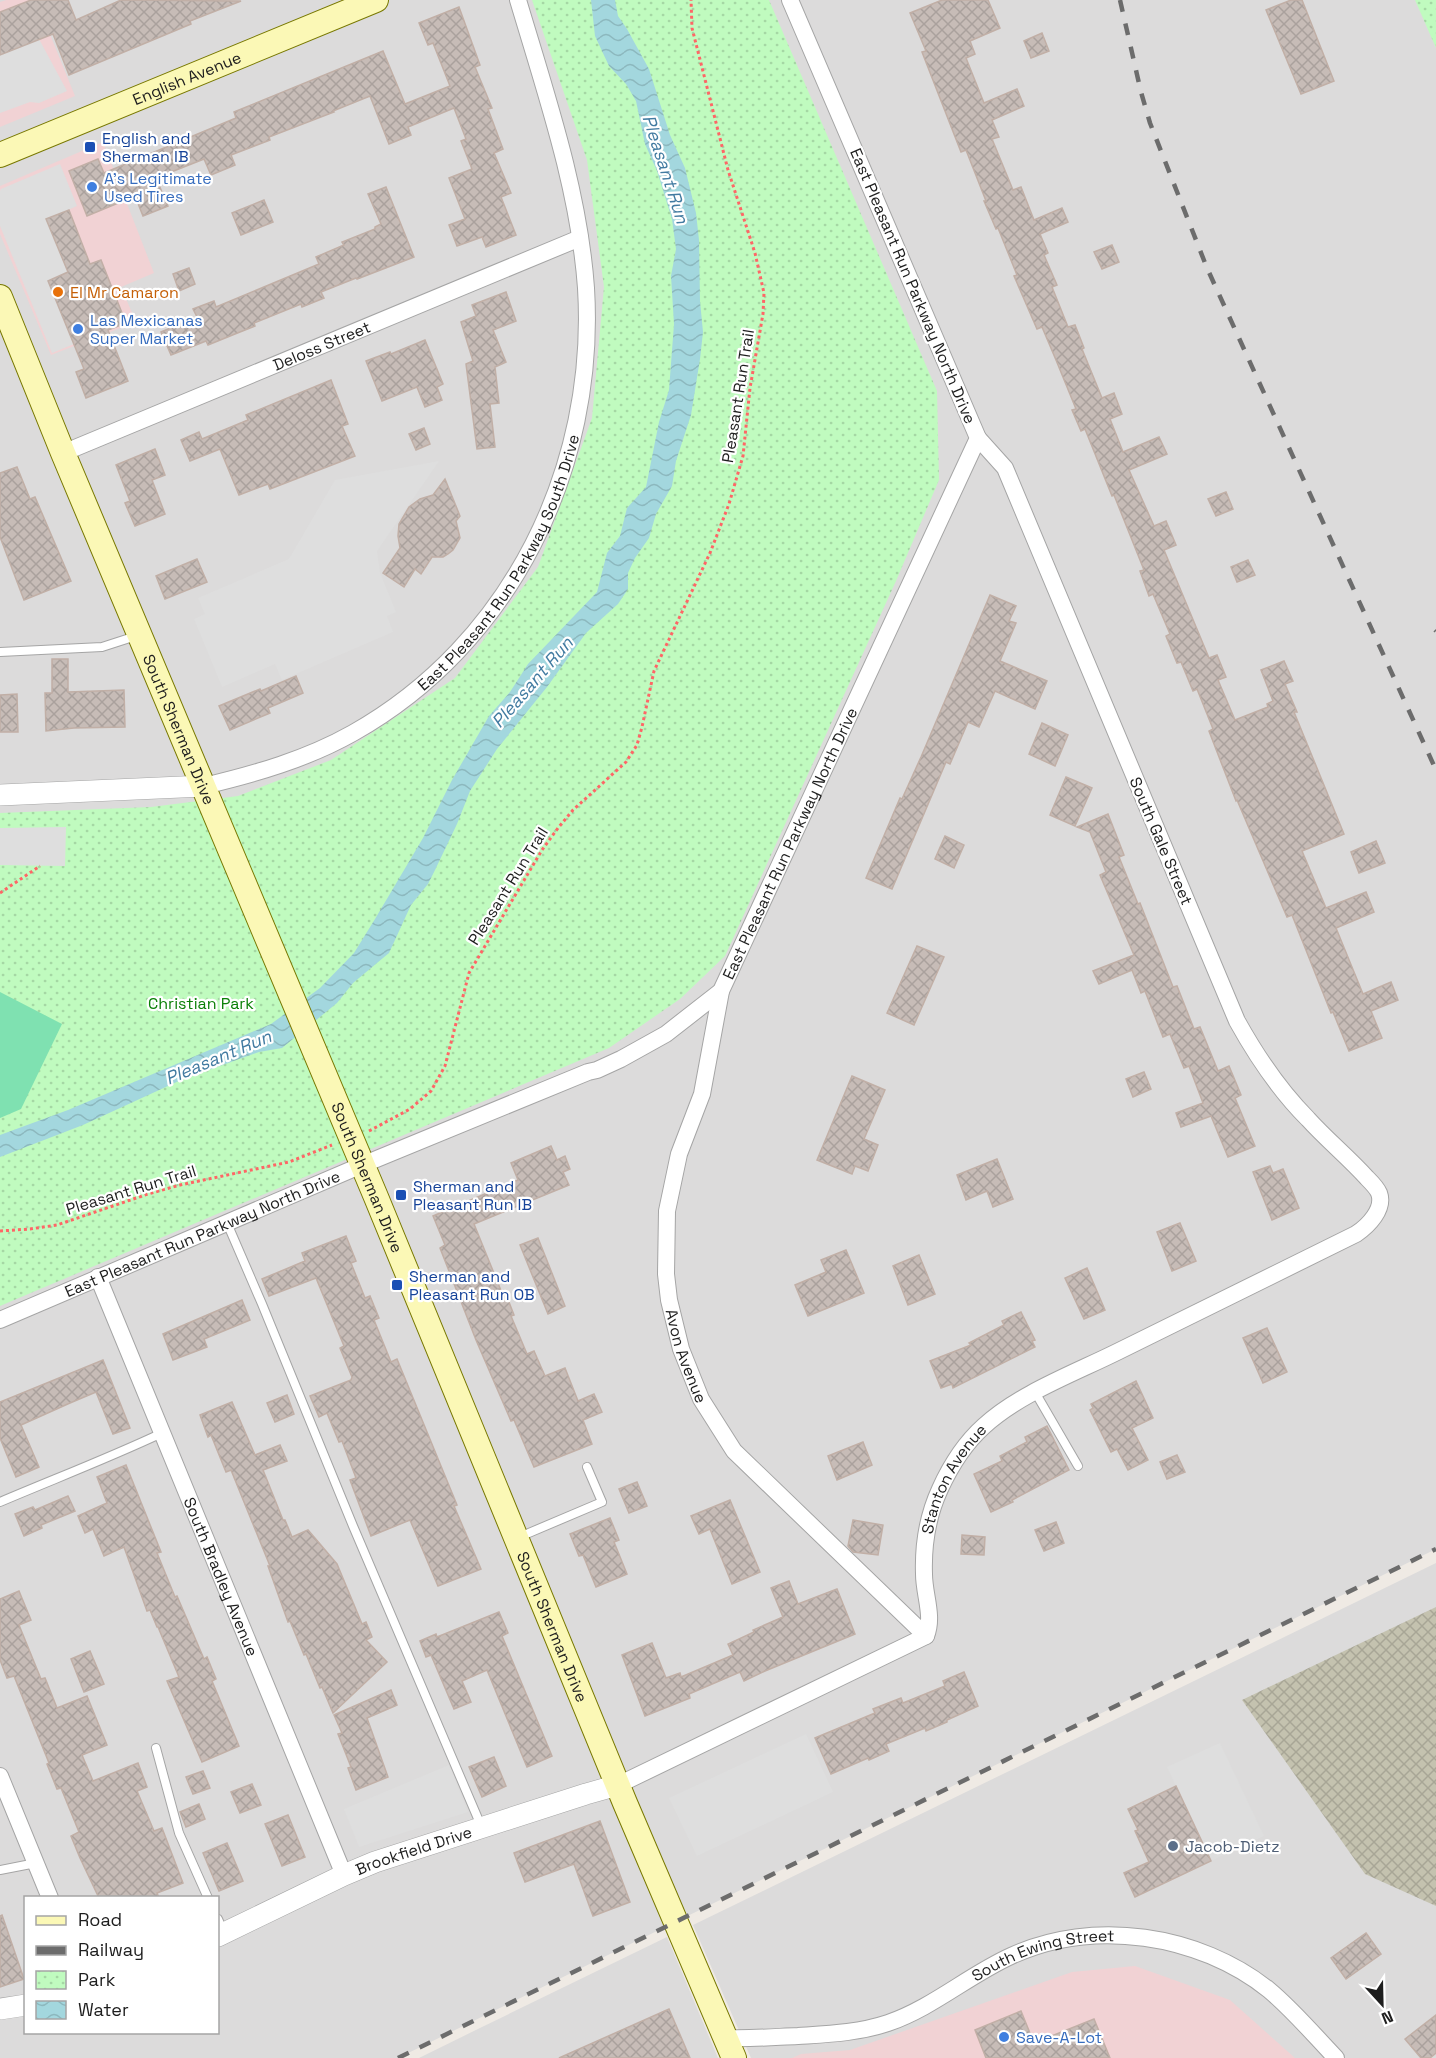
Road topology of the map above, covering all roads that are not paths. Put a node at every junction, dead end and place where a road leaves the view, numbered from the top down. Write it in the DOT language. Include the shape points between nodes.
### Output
graph roads {
  1 [pos="376,0"];
  2 [pos="518,0"];
  3 [pos="790,0"];
  4 [pos="0,155"];
  5 [pos="580,238"];
  6 [pos="0,297"];
  7 [pos="978,438"];
  8 [pos="63,453"];
  9 [pos="140,634"];
  10 [pos="0,652"];
  11 [pos="204,786"];
  12 [pos="0,795"];
  13 [pos="721,991"];
  14 [pos="362,1165"];
  15 [pos="1374,1217"];
  16 [pos="227,1222"];
  17 [pos="99,1277"];
  18 [pos="0,1320"];
  19 [pos="1035,1392"];
  20 [pos="162,1433"];
  21 [pos="1078,1466"];
  22 [pos="587,1467"];
  23 [pos="0,1502"];
  24 [pos="517,1538"];
  25 [pos="926,1636"];
  26 [pos="156,1748"];
  27 [pos="0,1776"];
  28 [pos="618,1785"];
  29 [pos="482,1828"];
  30 [pos="36,1863"];
  31 [pos="0,1870"];
  32 [pos="344,1875"];
  33 [pos="49,1896"];
  34 [pos="207,1896"];
  35 [pos="220,1929"];
  36 [pos="24,2005"];
  37 [pos="0,2009"];
  38 [pos="729,2048"];
  39 [pos="1336,2058"];
  1 -- 4 [label="main road, English Avenue"];
  2 -- 5 [label="street, East Pleasant Run Parkway South Drive" via="561,150"];
  3 -- 7 [label="street, East Pleasant Run Parkway North Drive"];
  5 -- 8 [label="street, Deloss Street"];
  5 -- 11 [label="street, East Pleasant Run Parkway South Drive" via="587,331 576,423 546,520 500,601 436,672 368,724 301,757"];
  6 -- 8 [label="main road, South Sherman Drive"];
  7 -- 13 [label="street, East Pleasant Run Parkway North Drive"];
  7 -- 15 [label="street, South Gale Street" via="1005,468 1238,1022 1263,1065 1294,1105 1379,1192"];
  8 -- 9 [label="main road, South Sherman Drive"];
  9 -- 10 [label="lane" via="102,647"];
  9 -- 11 [label="main road, South Sherman Drive"];
  11 -- 12 [label="street, East Pleasant Run Parkway South Drive"];
  11 -- 14 [label="main road, South Sherman Drive"];
  13 -- 14 [label="street, East Pleasant Run Parkway North Drive" via="666,1034 621,1059"];
  13 -- 25 [label="street, Avon Avenue" via="702,1094 679,1154 667,1211 666,1274 681,1349 701,1399 734,1450"];
  14 -- 16 [label="street, East Pleasant Run Parkway North Drive"];
  14 -- 24 [label="main road, South Sherman Drive"];
  15 -- 19 [label="street, Stanton Avenue" via="1356,1234"];
  16 -- 17 [label="street, East Pleasant Run Parkway North Drive"];
  16 -- 29 [label="lane"];
  17 -- 18 [label="street, East Pleasant Run Parkway North Drive"];
  17 -- 20 [label="street, South Bradley Avenue"];
  19 -- 21 [label="lane"];
  19 -- 25 [label="street, Stanton Avenue" via="983,1427 956,1460 939,1491 924,1547 930,1618"];
  20 -- 23 [label="lane"];
  20 -- 32 [label="street, South Bradley Avenue"];
  22 -- 24 [label="lane" via="602,1502"];
  24 -- 28 [label="main road, South Sherman Drive"];
  25 -- 28 [label="street"];
  26 -- 34 [label="lane" via="179,1833"];
  27 -- 30 [label="street"];
  28 -- 29 [label="street, Brookfield Drive"];
  28 -- 38 [label="main road, South Sherman Drive"];
  29 -- 32 [label="street, Brookfield Drive"];
  30 -- 31 [label="lane"];
  30 -- 33 [label="street"];
  32 -- 35 [label="street, Brookfield Drive"];
  36 -- 37 [label="street"];
  38 -- 39 [label="street, South Ewing Street" via="876,2026 901,2018 1024,1950 1074,1938 1110,1936 1168,1941 1226,1962 1275,1995"];
}
